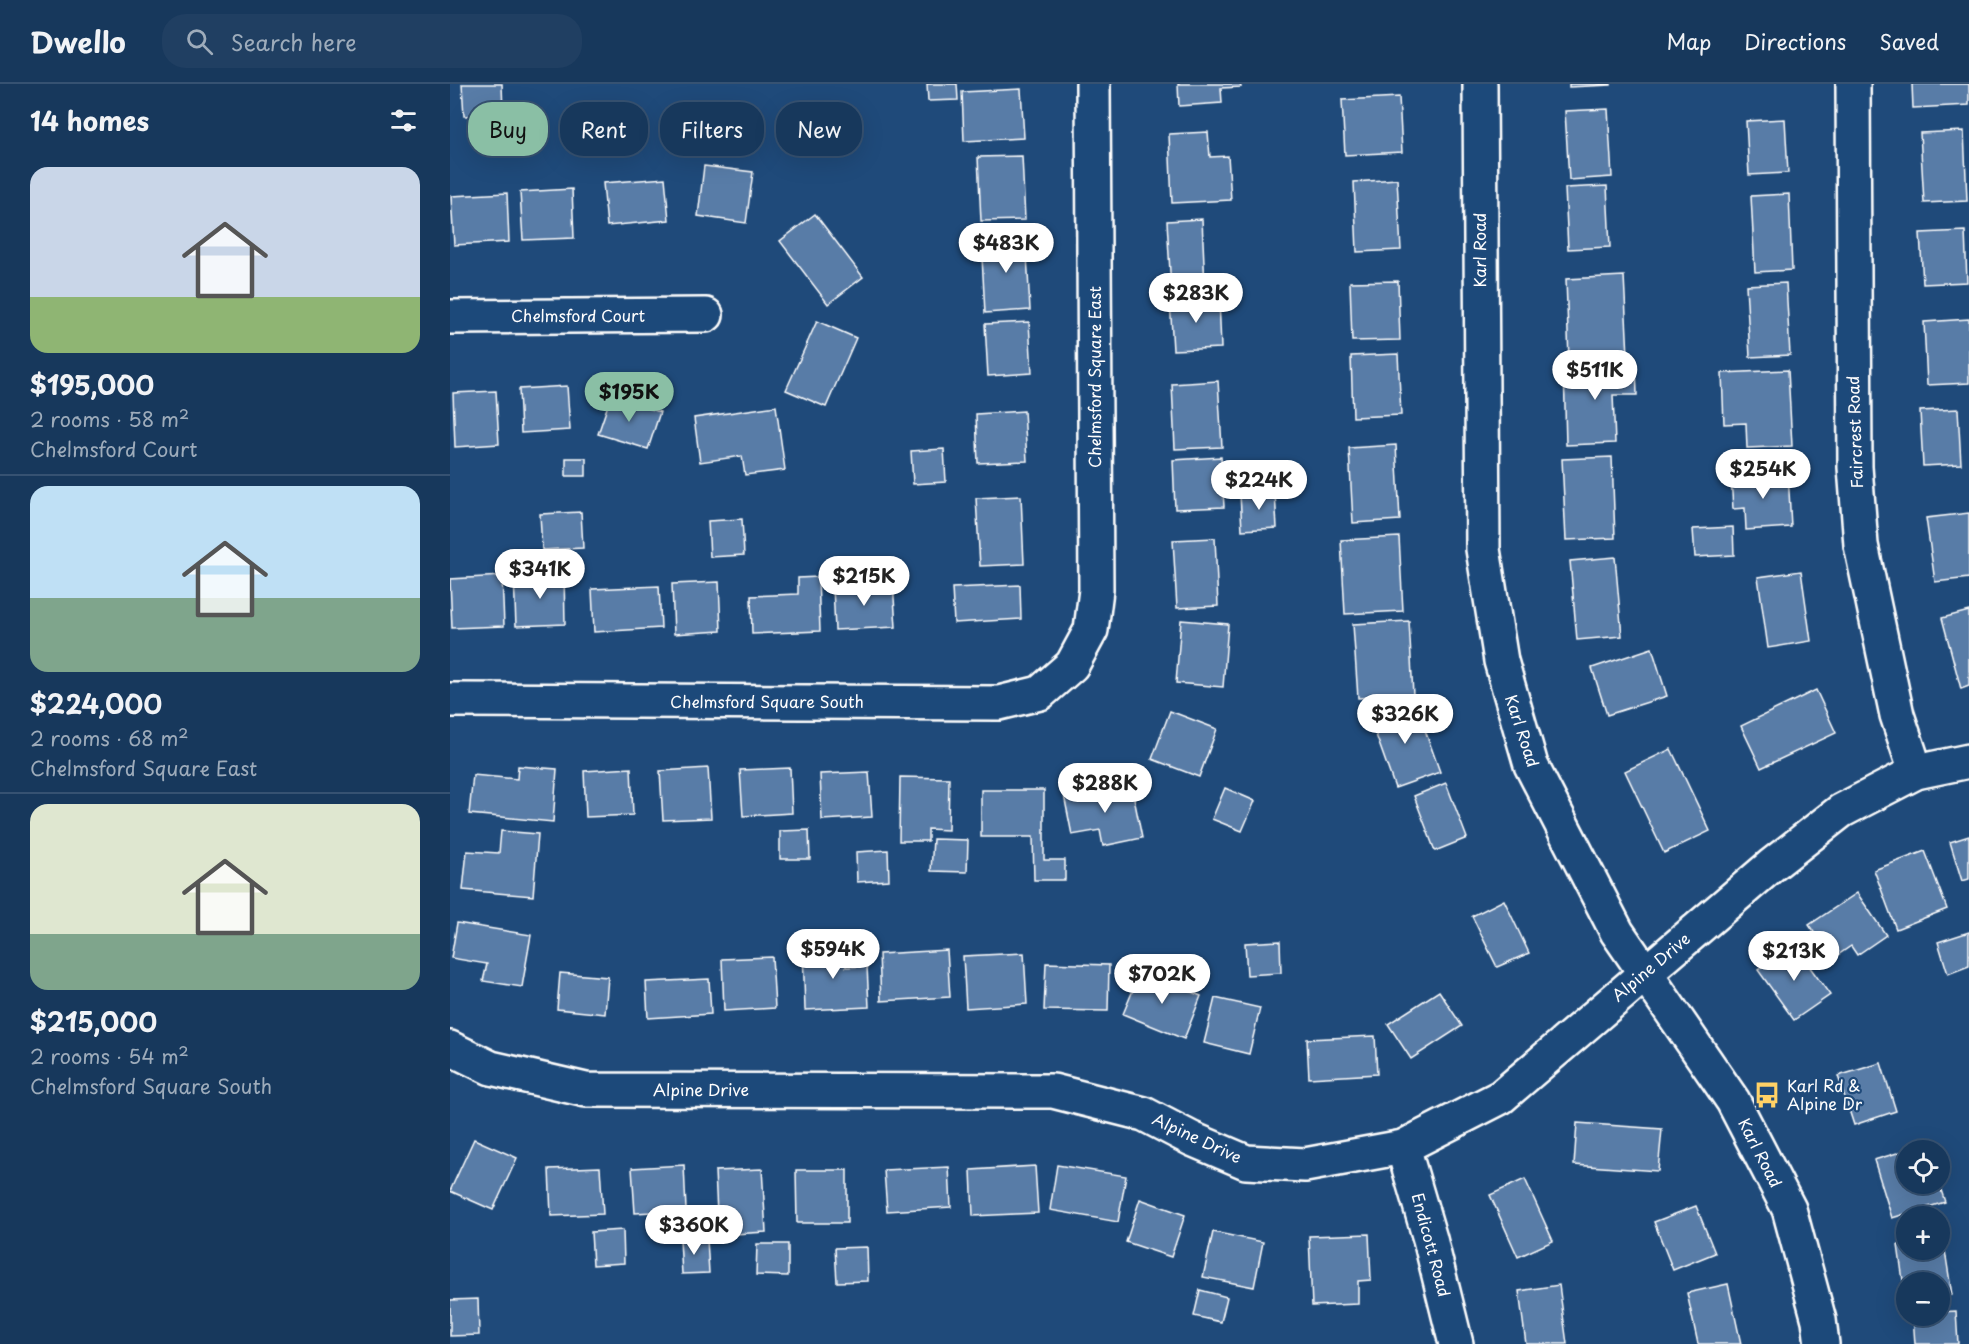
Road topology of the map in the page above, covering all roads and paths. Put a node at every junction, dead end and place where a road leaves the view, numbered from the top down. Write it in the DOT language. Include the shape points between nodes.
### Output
graph roads {
  1 [pos="1093,84"];
  2 [pos="1480,84"];
  3 [pos="1853,84"];
  4 [pos="706,315"];
  5 [pos="450,317"];
  6 [pos="1072,665"];
  7 [pos="450,700"];
  8 [pos="1969,761"];
  9 [pos="1916,772"];
  10 [pos="1645,973"];
  11 [pos="450,1048"];
  12 [pos="1403,1147"];
  13 [pos="1456,1344"];
  14 [pos="1822,1344"];
  1 -- 6 [label="street, Chelmsford Square East" via="1096,590 1091,630"];
  2 -- 10 [label="street, Karl Road" via="1482,549 1501,661 1531,765 1617,932"];
  3 -- 9 [label="street, Faircrest Road" via="1855,467 1861,545 1897,715"];
  4 -- 5 [label="street, Chelmsford Court"];
  6 -- 7 [label="street, Chelmsford Square South" via="1040,693 999,703"];
  8 -- 9 [label="street, Alpine Drive"];
  9 -- 10 [label="street, Alpine Drive" via="1841,812"];
  10 -- 12 [label="street, Alpine Drive" via="1501,1097"];
  10 -- 14 [label="street, Karl Road" via="1733,1101 1789,1209"];
  11 -- 12 [label="street, Alpine Drive" via="491,1068 586,1090 1053,1091 1144,1114 1246,1162 1305,1165"];
  12 -- 13 [label="street, Endicott Road"];
}
